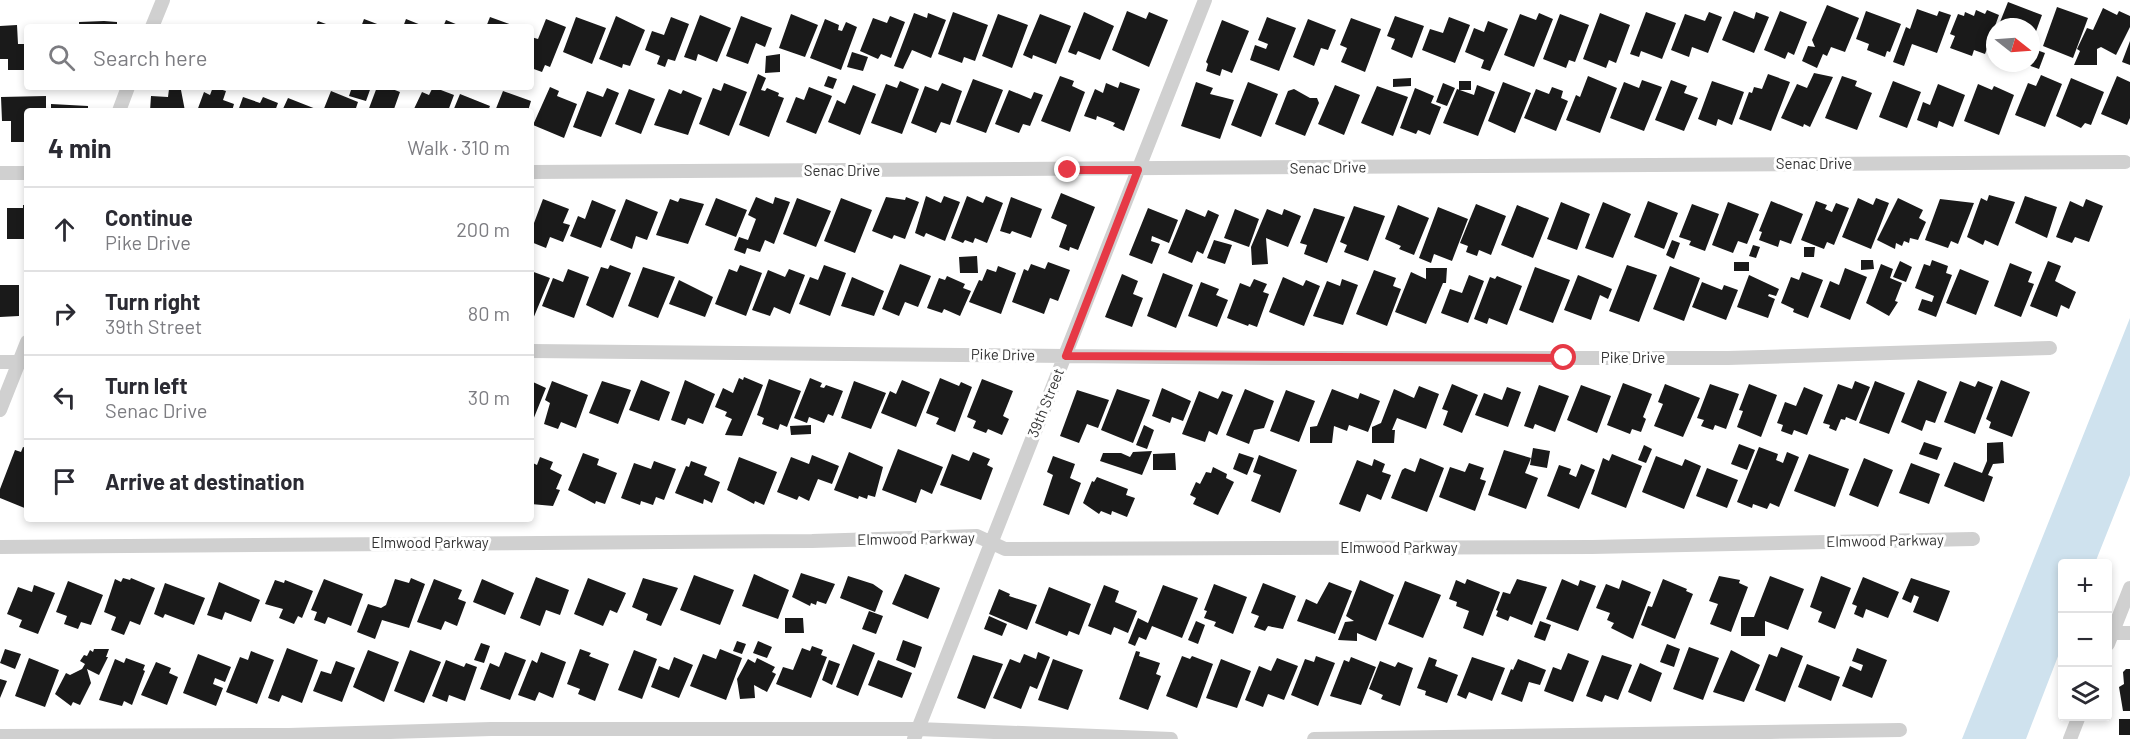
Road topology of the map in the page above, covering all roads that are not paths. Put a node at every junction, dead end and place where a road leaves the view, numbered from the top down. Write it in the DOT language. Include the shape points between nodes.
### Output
graph roads {
  1 [pos="163,0"];
  2 [pos="1205,0"];
  3 [pos="153,24"];
  4 [pos="127,90"];
  5 [pos="120,108"];
  6 [pos="2125,162"];
  7 [pos="1138,170"];
  8 [pos="534,172"];
  9 [pos="0,173"];
  10 [pos="24,173"];
  11 [pos="2050,348"];
  12 [pos="534,351"];
  13 [pos="1066,356"];
  14 [pos="0,362"];
  15 [pos="23,362"];
  16 [pos="0,410"];
  17 [pos="1973,539"];
  18 [pos="990,543"];
  19 [pos="0,547"];
  20 [pos="2130,588"];
  21 [pos="2112,633"];
  22 [pos="2130,633"];
  23 [pos="2112,638"];
  24 [pos="2077,721"];
  25 [pos="1900,730"];
  26 [pos="916,734"];
  27 [pos="0,736"];
  28 [pos="1171,739"];
  29 [pos="1314,739"];
  30 [pos="2070,739"];
  1 -- 3 [label="street"];
  2 -- 7 [label="street, 39th Street"];
  4 -- 5 [label="street"];
  6 -- 7 [label="street, Senac Drive"];
  7 -- 8 [label="street, Senac Drive"];
  7 -- 13 [label="street, 39th Street"];
  9 -- 10 [label="street"];
  11 -- 13 [label="street, Pike Drive" via="1728,358"];
  12 -- 13 [label="street, Pike Drive"];
  13 -- 18 [label="street, 39th Street"];
  14 -- 15 [label="street"];
  15 -- 16 [label="street"];
  17 -- 18 [label="street, Elmwood Parkway" via="1580,547 1005,549"];
  18 -- 19 [label="street, Elmwood Parkway" via="977,536 812,541"];
  18 -- 26 [label="street, 39th Street"];
  20 -- 21 [label="street"];
  22 -- 23 [label="street"];
  24 -- 30 [label="street"];
  25 -- 29 [label="street"];
  26 -- 27 [label="street" via="491,729 289,735"];
  26 -- 28 [label="street"];
}
